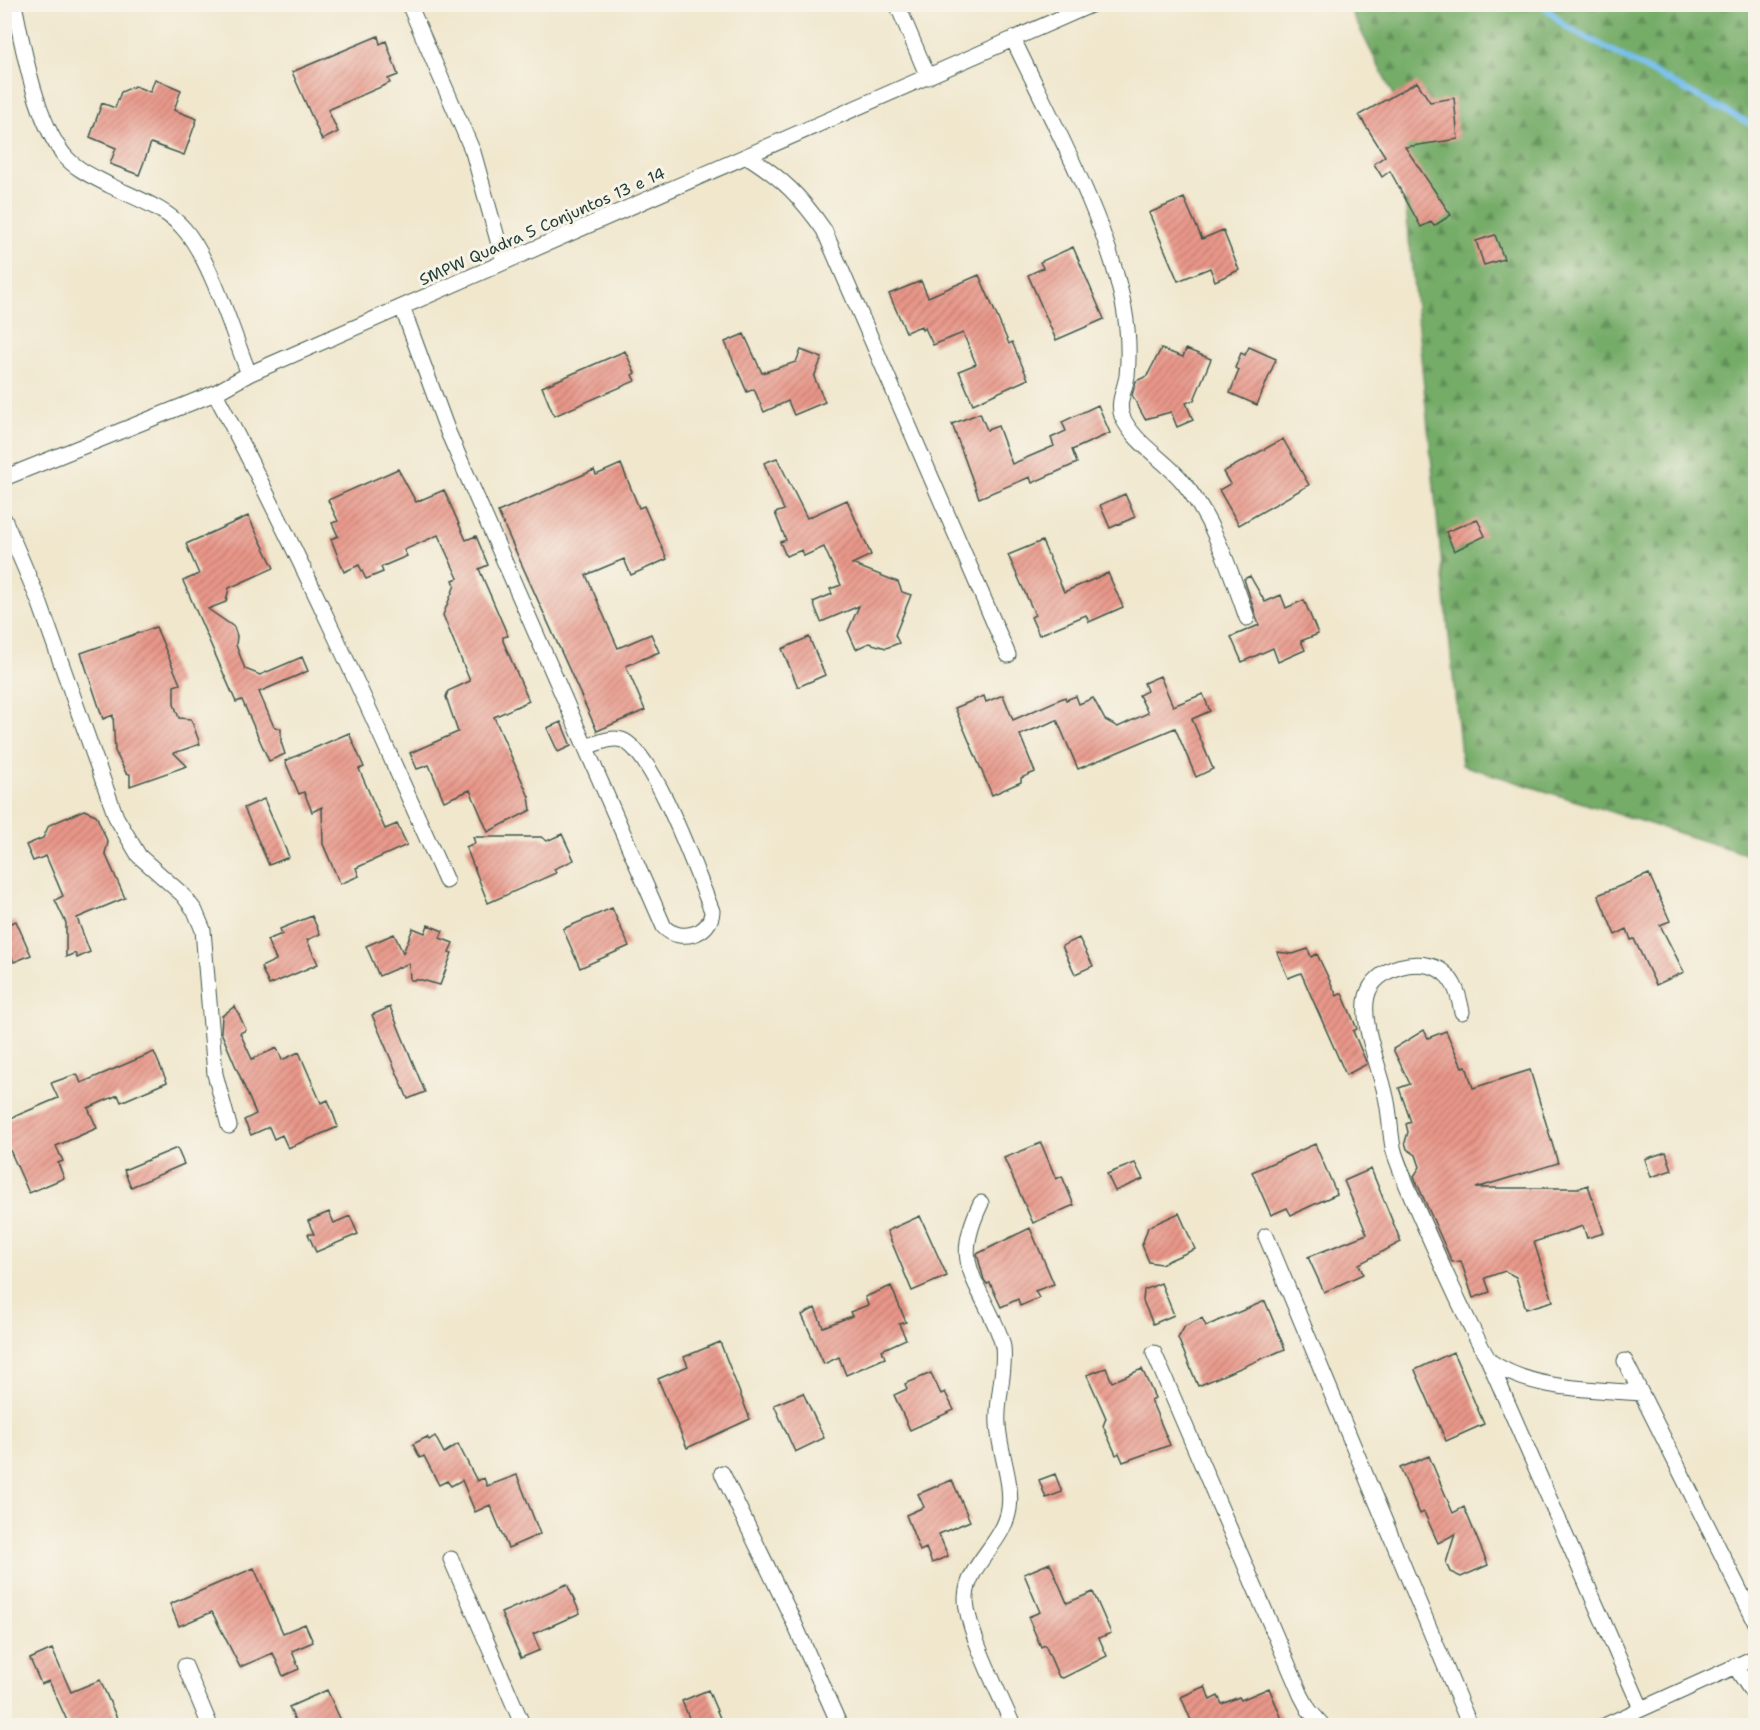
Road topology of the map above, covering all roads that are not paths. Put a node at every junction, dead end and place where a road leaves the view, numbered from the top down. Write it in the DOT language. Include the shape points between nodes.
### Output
graph roads {
  1 [pos="14,4"];
  2 [pos="409,4"];
  3 [pos="897,4"];
  4 [pos="1093,4"];
  5 [pos="1013,39"];
  6 [pos="928,77"];
  7 [pos="749,157"];
  8 [pos="504,262"];
  9 [pos="402,307"];
  10 [pos="249,374"];
  11 [pos="215,393"];
  12 [pos="4,478"];
  13 [pos="4,519"];
  14 [pos="1247,618"];
  15 [pos="1008,655"];
  16 [pos="586,747"];
  17 [pos="446,881"];
  18 [pos="1462,1012"];
  19 [pos="229,1126"];
  20 [pos="981,1203"];
  21 [pos="1266,1236"];
  22 [pos="1154,1353"];
  23 [pos="1489,1361"];
  24 [pos="1625,1361"];
  25 [pos="1641,1392"];
  26 [pos="722,1473"];
  27 [pos="451,1559"];
  28 [pos="1755,1623"];
  29 [pos="1755,1656"];
  30 [pos="185,1666"];
  31 [pos="1735,1666"];
  32 [pos="1755,1698"];
  33 [pos="1641,1708"];
  34 [pos="210,1725"];
  35 [pos="523,1725"];
  36 [pos="840,1725"];
  37 [pos="1013,1725"];
  38 [pos="1323,1725"];
  39 [pos="1470,1725"];
  40 [pos="1604,1725"];
  1 -- 10 [label="street" via="26,60 54,141 81,170 183,228 201,253"];
  2 -- 8 [label="street" via="473,152"];
  3 -- 6 [label="street"];
  4 -- 5 [label="street, SMPW Quadra 5 Conjuntos 13 e 14"];
  5 -- 6 [label="street, SMPW Quadra 5 Conjuntos 13 e 14"];
  5 -- 14 [label="street" via="1099,226 1120,288 1127,335 1122,417 1183,481 1221,549"];
  6 -- 7 [label="street, SMPW Quadra 5 Conjuntos 13 e 14"];
  7 -- 8 [label="street, SMPW Quadra 5 Conjuntos 13 e 14"];
  7 -- 15 [label="street" via="777,175 801,198 824,230"];
  8 -- 9 [label="street, SMPW Quadra 5 Conjuntos 13 e 14"];
  9 -- 10 [label="street, SMPW Quadra 5 Conjuntos 13 e 14"];
  9 -- 16 [label="street" via="448,432"];
  10 -- 11 [label="street, SMPW Quadra 5 Conjuntos 13 e 14"];
  11 -- 12 [label="street, SMPW Quadra 5 Conjuntos 13 e 14"];
  11 -- 17 [label="street" via="270,496"];
  13 -- 19 [label="street" via="39,601 116,817 139,856 183,895 203,930 215,1074"];
  16 -- 16 [label="street" via="664,927 681,936 708,926 712,911 649,767 631,745 620,740"];
  18 -- 23 [label="street" via="1452,980 1428,964 1407,965 1386,973 1367,994 1365,1015 1384,1086 1393,1148"];
  20 -- 37 [label="street" via="971,1224 966,1254 1003,1348 998,1424 1009,1510 967,1587 966,1601 972,1628"];
  21 -- 39 [label="street"];
  22 -- 38 [label="street" via="1301,1695"];
  23 -- 25 [label="street" via="1539,1381"];
  23 -- 33 [label="street"];
  24 -- 25 [label="street"];
  25 -- 28 [label="street"];
  26 -- 36 [label="street"];
  27 -- 35 [label="street"];
  29 -- 31 [label="street"];
  30 -- 34 [label="street"];
  31 -- 32 [label="street"];
  31 -- 33 [label="street"];
  33 -- 40 [label="street"];
}
